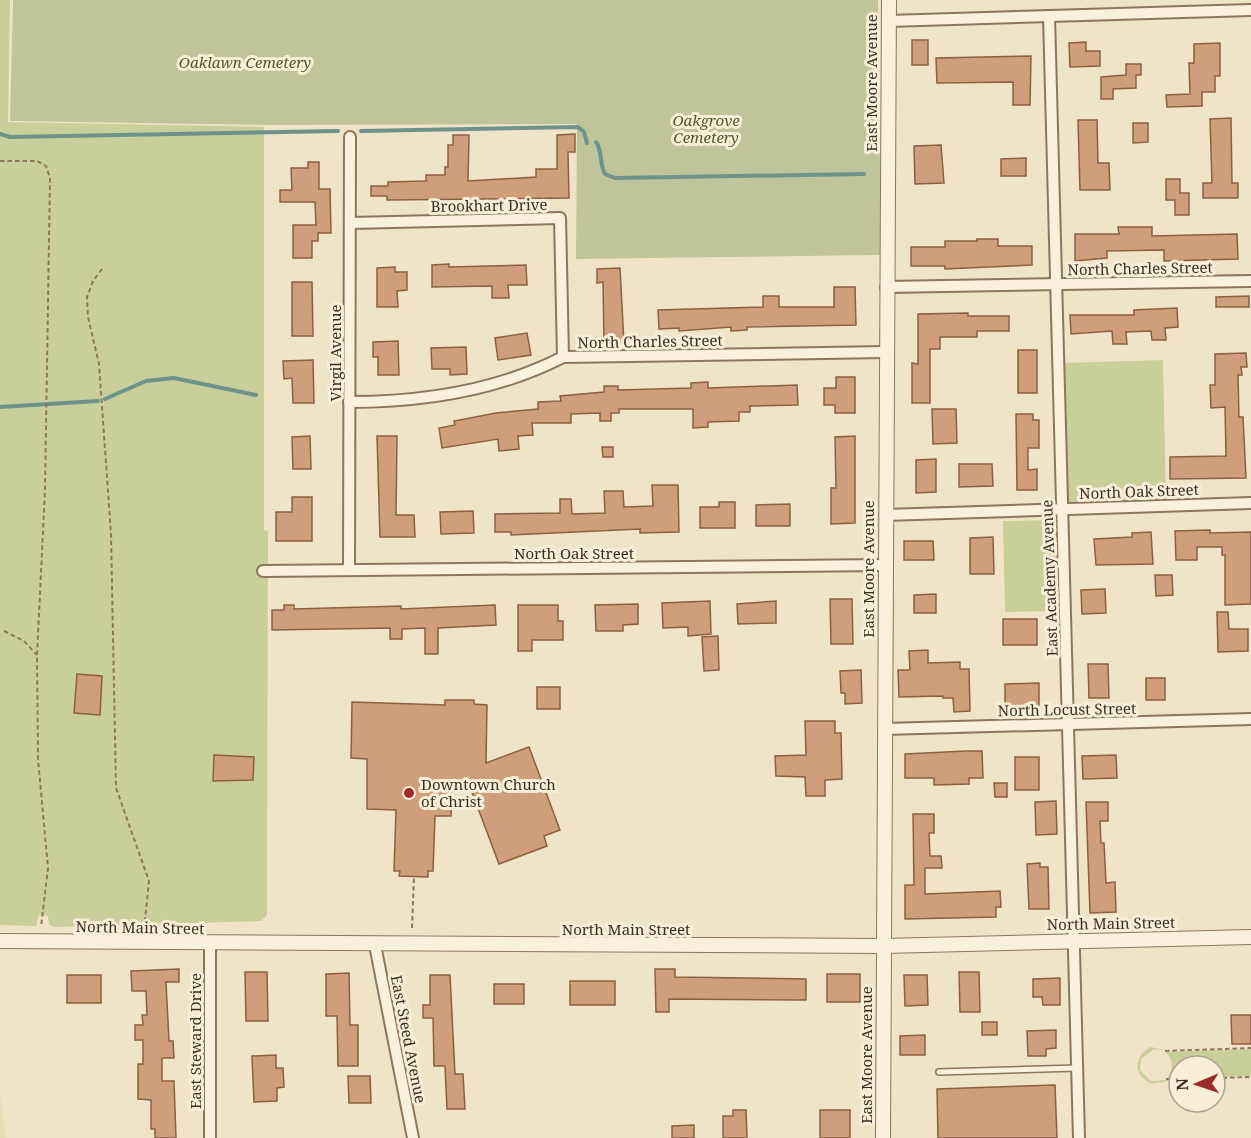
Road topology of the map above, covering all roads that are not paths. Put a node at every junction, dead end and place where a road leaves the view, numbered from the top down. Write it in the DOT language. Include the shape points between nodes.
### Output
graph roads {
  1 [pos="889,0"];
  2 [pos="1251,10"];
  3 [pos="1049,16"];
  4 [pos="888,21"];
  5 [pos="350,137"];
  6 [pos="351,223"];
  7 [pos="1251,281"];
  8 [pos="1056,284"];
  9 [pos="886,287"];
  10 [pos="886,352"];
  11 [pos="563,357"];
  12 [pos="349,402"];
  13 [pos="1251,503"];
  14 [pos="1062,509"];
  15 [pos="885,515"];
  16 [pos="884,565"];
  17 [pos="349,569"];
  18 [pos="263,571"];
  19 [pos="1251,719"];
  20 [pos="1068,724"];
  21 [pos="884,729"];
  22 [pos="1251,937"];
  23 [pos="1074,940"];
  24 [pos="0,941"];
  25 [pos="210,944"];
  26 [pos="375,945"];
  27 [pos="882,946"];
  28 [pos="1077,1068"];
  29 [pos="939,1072"];
  30 [pos="210,1138"];
  31 [pos="413,1138"];
  32 [pos="883,1138"];
  33 [pos="1079,1138"];
  1 -- 4 [label="street, East Moore Avenue"];
  2 -- 3 [label="street"];
  3 -- 4 [label="street"];
  3 -- 8 [label="street, East Academy Avenue"];
  4 -- 9 [label="street, East Moore Avenue"];
  5 -- 6 [label="street, Virgil Avenue"];
  6 -- 11 [label="street, Brookhart Drive" via="560,218"];
  6 -- 12 [label="street, Virgil Avenue"];
  7 -- 8 [label="street, North Charles Street"];
  8 -- 9 [label="street, North Charles Street"];
  8 -- 14 [label="street, East Academy Avenue"];
  9 -- 10 [label="street, East Moore Avenue"];
  10 -- 11 [label="street, North Charles Street"];
  10 -- 15 [label="street, East Moore Avenue"];
  11 -- 12 [label="street, North Charles Street" via="539,370 471,390 427,399"];
  12 -- 17 [label="street, Virgil Avenue"];
  13 -- 14 [label="street, North Oak Street"];
  14 -- 15 [label="street, North Oak Street"];
  14 -- 20 [label="street, East Academy Avenue"];
  15 -- 16 [label="street, East Moore Avenue"];
  16 -- 17 [label="street, North Oak Street"];
  16 -- 21 [label="street, East Moore Avenue"];
  17 -- 18 [label="street, North Oak Street"];
  19 -- 20 [label="street, North Locust Street"];
  20 -- 21 [label="street, North Locust Street"];
  20 -- 23 [label="street, East Academy Avenue"];
  21 -- 27 [label="street, East Moore Avenue"];
  22 -- 23 [label="street, North Main Street"];
  23 -- 27 [label="street, North Main Street"];
  23 -- 28 [label="street, East Academy Avenue"];
  24 -- 25 [label="street, North Main Street"];
  25 -- 26 [label="street, North Main Street"];
  25 -- 30 [label="street, East Steward Drive"];
  26 -- 27 [label="street, North Main Street"];
  26 -- 31 [label="street, East Steed Avenue"];
  27 -- 32 [label="street, East Moore Avenue"];
  28 -- 29 [label="lane"];
  28 -- 33 [label="street, East Academy Avenue"];
}
